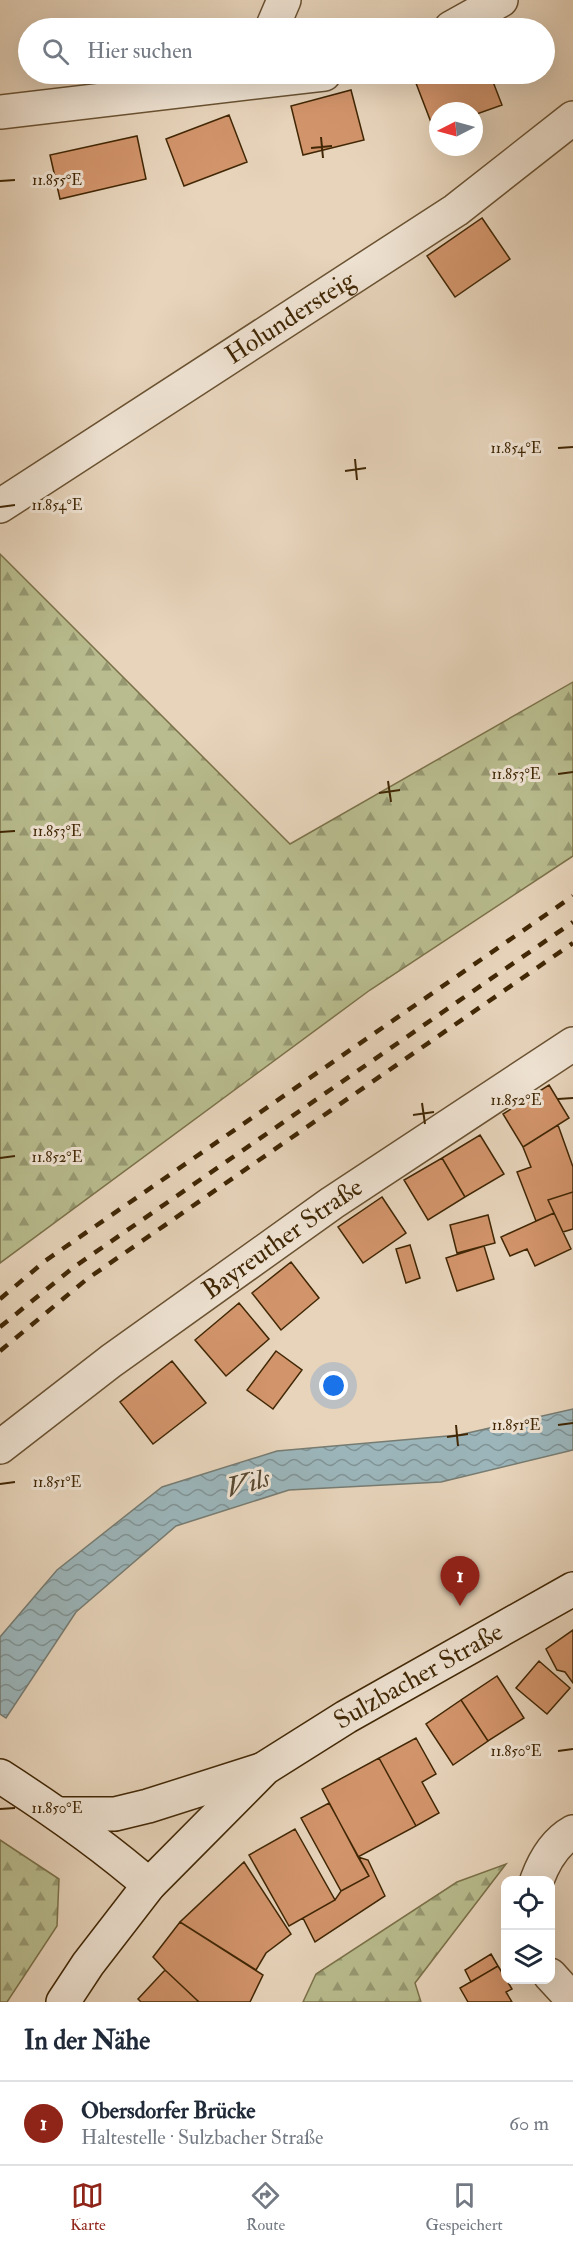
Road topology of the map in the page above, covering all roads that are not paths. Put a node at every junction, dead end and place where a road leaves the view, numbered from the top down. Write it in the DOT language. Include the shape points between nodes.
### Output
graph roads {
  1 [pos="284,0"];
  2 [pos="501,0"];
  3 [pos="276,18"];
  4 [pos="469,18"];
  5 [pos="216,84"];
  6 [pos="0,111"];
  7 [pos="573,118"];
  8 [pos="0,506"];
  9 [pos="573,1044"];
  10 [pos="0,1447"];
  11 [pos="573,1589"];
  12 [pos="266,1768"];
  13 [pos="0,1776"];
  14 [pos="59,1814"];
  15 [pos="573,1832"];
  16 [pos="539,1876"];
  17 [pos="149,1885"];
  18 [pos="555,1980"];
  19 [pos="573,2000"];
  20 [pos="63,2002"];
  1 -- 3 [label="street"];
  2 -- 4 [label="street"];
  5 -- 6 [label="street"];
  7 -- 8 [label="street, Holundersteig" via="456,210"];
  9 -- 10 [label="street, Bayreuther Straße" via="332,1203 111,1361"];
  11 -- 12 [label="street, Sulzbacher Straße" via="346,1717"];
  12 -- 14 [label="street, Sulzbacher Straße" via="115,1814"];
  12 -- 17 [label="street, Sulzbacher Straße"];
  13 -- 14 [label="street"];
  14 -- 17 [label="street"];
  15 -- 16 [label="street" via="552,1850"];
  17 -- 20 [label="street, Sulzbacher Straße"];
  18 -- 19 [label="street"];
}
